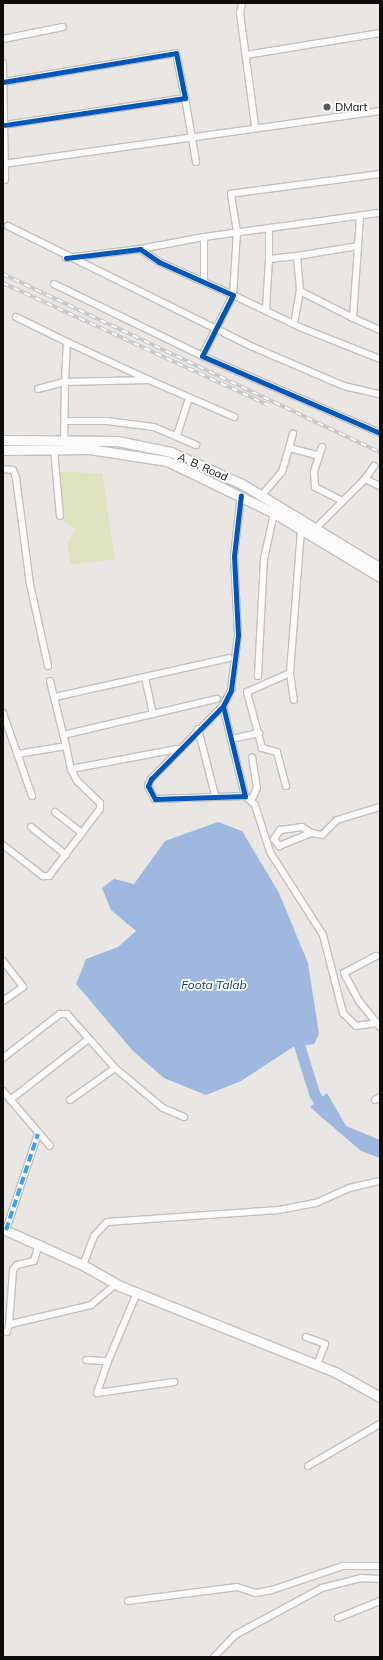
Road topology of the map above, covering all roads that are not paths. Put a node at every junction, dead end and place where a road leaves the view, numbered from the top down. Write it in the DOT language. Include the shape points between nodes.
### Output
graph roads {
  1 [pos="242,3"];
  2 [pos="63,27"];
  3 [pos="380,33"];
  4 [pos="3,39"];
  5 [pos="246,55"];
  6 [pos="3,63"];
  7 [pos="3,82"];
  8 [pos="185,98"];
  9 [pos="380,111"];
  10 [pos="5,125"];
  11 [pos="255,126"];
  12 [pos="191,137"];
  13 [pos="196,162"];
  14 [pos="4,164"];
  15 [pos="380,174"];
  16 [pos="6,180"];
  17 [pos="380,213"];
  18 [pos="360,216"];
  19 [pos="8,226"];
  20 [pos="269,229"];
  21 [pos="237,232"];
  22 [pos="204,237"];
  23 [pos="358,246"];
  24 [pos="140,249"];
  25 [pos="297,256"];
  26 [pos="66,258"];
  27 [pos="269,259"];
  28 [pos="204,281"];
  29 [pos="54,284"];
  30 [pos="300,291"];
  31 [pos="233,295"];
  32 [pos="266,309"];
  33 [pos="16,317"];
  34 [pos="353,318"];
  35 [pos="294,324"];
  36 [pos="218,329"];
  37 [pos="380,330"];
  38 [pos="67,342"];
  39 [pos="202,356"];
  40 [pos="380,359"];
  41 [pos="150,380"];
  42 [pos="65,382"];
  43 [pos="38,389"];
  44 [pos="380,394"];
  45 [pos="189,398"];
  46 [pos="234,417"];
  47 [pos="65,421"];
  48 [pos="380,433"];
  49 [pos="293,434"];
  50 [pos="176,435"];
  51 [pos="3,440"];
  52 [pos="64,440"];
  53 [pos="196,445"];
  54 [pos="322,447"];
  55 [pos="290,448"];
  56 [pos="3,450"];
  57 [pos="54,450"];
  58 [pos="320,456"];
  59 [pos="374,466"];
  60 [pos="3,468"];
  61 [pos="365,479"];
  62 [pos="380,486"];
  63 [pos="241,495"];
  64 [pos="261,496"];
  65 [pos="342,501"];
  66 [pos="274,513"];
  67 [pos="60,516"];
  68 [pos="317,527"];
  69 [pos="301,529"];
  70 [pos="380,568"];
  71 [pos="380,578"];
  72 [pos="229,658"];
  73 [pos="48,666"];
  74 [pos="290,673"];
  75 [pos="258,676"];
  76 [pos="145,677"];
  77 [pos="50,681"];
  78 [pos="55,697"];
  79 [pos="217,699"];
  80 [pos="294,700"];
  81 [pos="223,706"];
  82 [pos="3,713"];
  83 [pos="153,714"];
  84 [pos="198,729"];
  85 [pos="258,733"];
  86 [pos="63,735"];
  87 [pos="231,739"];
  88 [pos="66,746"];
  89 [pos="177,749"];
  90 [pos="17,754"];
  91 [pos="252,757"];
  92 [pos="71,769"];
  93 [pos="286,786"];
  94 [pos="215,795"];
  95 [pos="32,796"];
  96 [pos="245,796"];
  97 [pos="252,799"];
  98 [pos="380,807"];
  99 [pos="54,812"];
  100 [pos="31,826"];
  101 [pos="82,833"];
  102 [pos="311,833"];
  103 [pos="3,845"];
  104 [pos="66,855"];
  105 [pos="376,956"];
  106 [pos="3,960"];
  107 [pos="3,1002"];
  108 [pos="379,1025"];
  109 [pos="87,1040"];
  110 [pos="3,1058"];
  111 [pos="115,1068"];
  112 [pos="3,1092"];
  113 [pos="10,1100"];
  114 [pos="70,1100"];
  115 [pos="184,1117"];
  116 [pos="38,1134"];
  117 [pos="50,1146"];
  118 [pos="380,1181"];
  119 [pos="4,1229"];
  120 [pos="39,1244"];
  121 [pos="83,1265"];
  122 [pos="116,1284"];
  123 [pos="137,1293"];
  124 [pos="9,1325"];
  125 [pos="7,1332"];
  126 [pos="306,1337"];
  127 [pos="86,1360"];
  128 [pos="108,1361"];
  129 [pos="317,1365"];
  130 [pos="174,1382"];
  131 [pos="380,1397"];
  132 [pos="380,1424"];
  133 [pos="308,1466"];
  134 [pos="380,1566"];
  135 [pos="380,1579"];
  136 [pos="128,1601"];
  137 [pos="380,1601"];
  138 [pos="338,1618"];
  139 [pos="214,1657"];
  1 -- 5 [label="street" via="240,13"];
  2 -- 4 [label="street"];
  3 -- 5 [label="street"];
  5 -- 11 [label="street"];
  6 -- 7 [label="street"];
  7 -- 8 [label="street" via="176,53"];
  7 -- 10 [label="street"];
  8 -- 10 [label="street"];
  8 -- 12 [label="street"];
  9 -- 11 [label="street"];
  10 -- 14 [label="street"];
  11 -- 12 [label="street"];
  12 -- 13 [label="street"];
  12 -- 14 [label="street"];
  14 -- 16 [label="street"];
  15 -- 21 [label="street" via="231,194"];
  17 -- 18 [label="street"];
  18 -- 20 [label="street"];
  18 -- 23 [label="street"];
  19 -- 26 [label="street"];
  20 -- 21 [label="street"];
  20 -- 27 [label="street"];
  21 -- 22 [label="street"];
  21 -- 31 [label="street"];
  22 -- 24 [label="street"];
  22 -- 28 [label="street"];
  23 -- 25 [label="street"];
  23 -- 34 [label="street"];
  24 -- 26 [label="street"];
  24 -- 28 [label="street"];
  25 -- 27 [label="street"];
  25 -- 30 [label="street"];
  26 -- 36 [label="street" via="150,294"];
  27 -- 32 [label="street"];
  28 -- 31 [label="street"];
  29 -- 39 [label="street"];
  30 -- 34 [label="street"];
  30 -- 35 [label="street"];
  31 -- 32 [label="street"];
  31 -- 36 [label="street"];
  32 -- 35 [label="street"];
  33 -- 38 [label="street"];
  34 -- 37 [label="street"];
  35 -- 40 [label="street"];
  36 -- 39 [label="street"];
  36 -- 44 [label="street" via="344,386"];
  38 -- 41 [label="street"];
  38 -- 42 [label="street"];
  39 -- 48 [label="street"];
  41 -- 42 [label="street"];
  41 -- 45 [label="street"];
  42 -- 43 [label="street"];
  42 -- 47 [label="street"];
  45 -- 46 [label="street"];
  45 -- 50 [label="street"];
  47 -- 50 [label="street" via="107,421 154,427"];
  47 -- 52 [label="street"];
  49 -- 55 [label="street"];
  50 -- 53 [label="street"];
  51 -- 52 [label="main road, A. B. Road"];
  52 -- 64 [label="main road, A. B. Road" via="117,441 170,452"];
  54 -- 58 [label="street"];
  55 -- 58 [label="street"];
  55 -- 64 [label="street" via="282,472"];
  56 -- 57 [label="main road, A. B. Road"];
  57 -- 63 [label="main road, A. B. Road" via="145,456 167,461"];
  57 -- 67 [label="street"];
  58 -- 65 [label="street" via="314,472 315,487"];
  59 -- 61 [label="street"];
  60 -- 73 [label="street" via="12,470 16,478 30,584"];
  61 -- 62 [label="street"];
  61 -- 65 [label="street"];
  63 -- 66 [label="main road, A. B. Road"];
  63 -- 81 [label="street" via="234,556 238,635 231,690"];
  64 -- 68 [label="main road, A. B. Road"];
  65 -- 68 [label="street"];
  66 -- 69 [label="main road, A. B. Road"];
  66 -- 75 [label="street" via="264,559"];
  68 -- 70 [label="main road, A. B. Road"];
  69 -- 71 [label="main road, A. B. Road"];
  69 -- 74 [label="street"];
  72 -- 76 [label="street"];
  74 -- 80 [label="street"];
  74 -- 85 [label="street" via="247,692"];
  76 -- 78 [label="street"];
  76 -- 83 [label="street"];
  77 -- 78 [label="street"];
  78 -- 86 [label="street"];
  79 -- 83 [label="street"];
  81 -- 84 [label="street"];
  81 -- 87 [label="street"];
  82 -- 90 [label="street"];
  83 -- 86 [label="street"];
  84 -- 89 [label="street"];
  84 -- 94 [label="street"];
  85 -- 87 [label="street"];
  85 -- 93 [label="street" via="262,748 277,752"];
  86 -- 88 [label="street"];
  87 -- 96 [label="street"];
  88 -- 90 [label="street"];
  88 -- 92 [label="street"];
  89 -- 92 [label="street"];
  89 -- 94 [label="street" via="151,779 151,794 155,799"];
  90 -- 95 [label="street"];
  91 -- 97 [label="street" via="257,788"];
  92 -- 101 [label="street" via="77,781 100,803 100,809"];
  94 -- 96 [label="street"];
  96 -- 97 [label="street"];
  97 -- 108 [label="street" via="270,852 323,935 343,1013 356,1026"];
  98 -- 102 [label="street" via="337,820 326,834"];
  99 -- 101 [label="street"];
  100 -- 104 [label="street"];
  101 -- 104 [label="street"];
  102 -- 102 [label="street" via="283,845 274,839 276,832 280,830 302,827"];
  103 -- 104 [label="street" via="46,878"];
  105 -- 108 [label="street" via="344,973 359,1001"];
  106 -- 107 [label="street" via="23,987"];
  109 -- 110 [label="street" via="67,1014 60,1014"];
  109 -- 111 [label="street"];
  109 -- 113 [label="street"];
  111 -- 114 [label="street"];
  111 -- 115 [label="street" via="163,1108"];
  112 -- 113 [label="street"];
  113 -- 116 [label="street"];
  116 -- 117 [label="street"];
  116 -- 119 [label="street"];
  118 -- 121 [label="street" via="349,1188 316,1203 279,1210 107,1222 94,1236"];
  119 -- 120 [label="main road"];
  120 -- 121 [label="main road"];
  120 -- 124 [label="street" via="34,1261 17,1265 13,1270"];
  121 -- 122 [label="main road"];
  122 -- 123 [label="main road"];
  122 -- 124 [label="street" via="107,1295 91,1305"];
  123 -- 128 [label="street"];
  123 -- 129 [label="main road"];
  124 -- 125 [label="street"];
  126 -- 129 [label="street" via="325,1344"];
  127 -- 128 [label="street"];
  128 -- 130 [label="street" via="97,1393"];
  129 -- 131 [label="main road"];
  132 -- 133 [label="street"];
  134 -- 136 [label="street" via="343,1566 295,1585 256,1593 237,1588"];
  135 -- 139 [label="street" via="361,1578 322,1588 235,1635"];
  137 -- 138 [label="street"];
}
